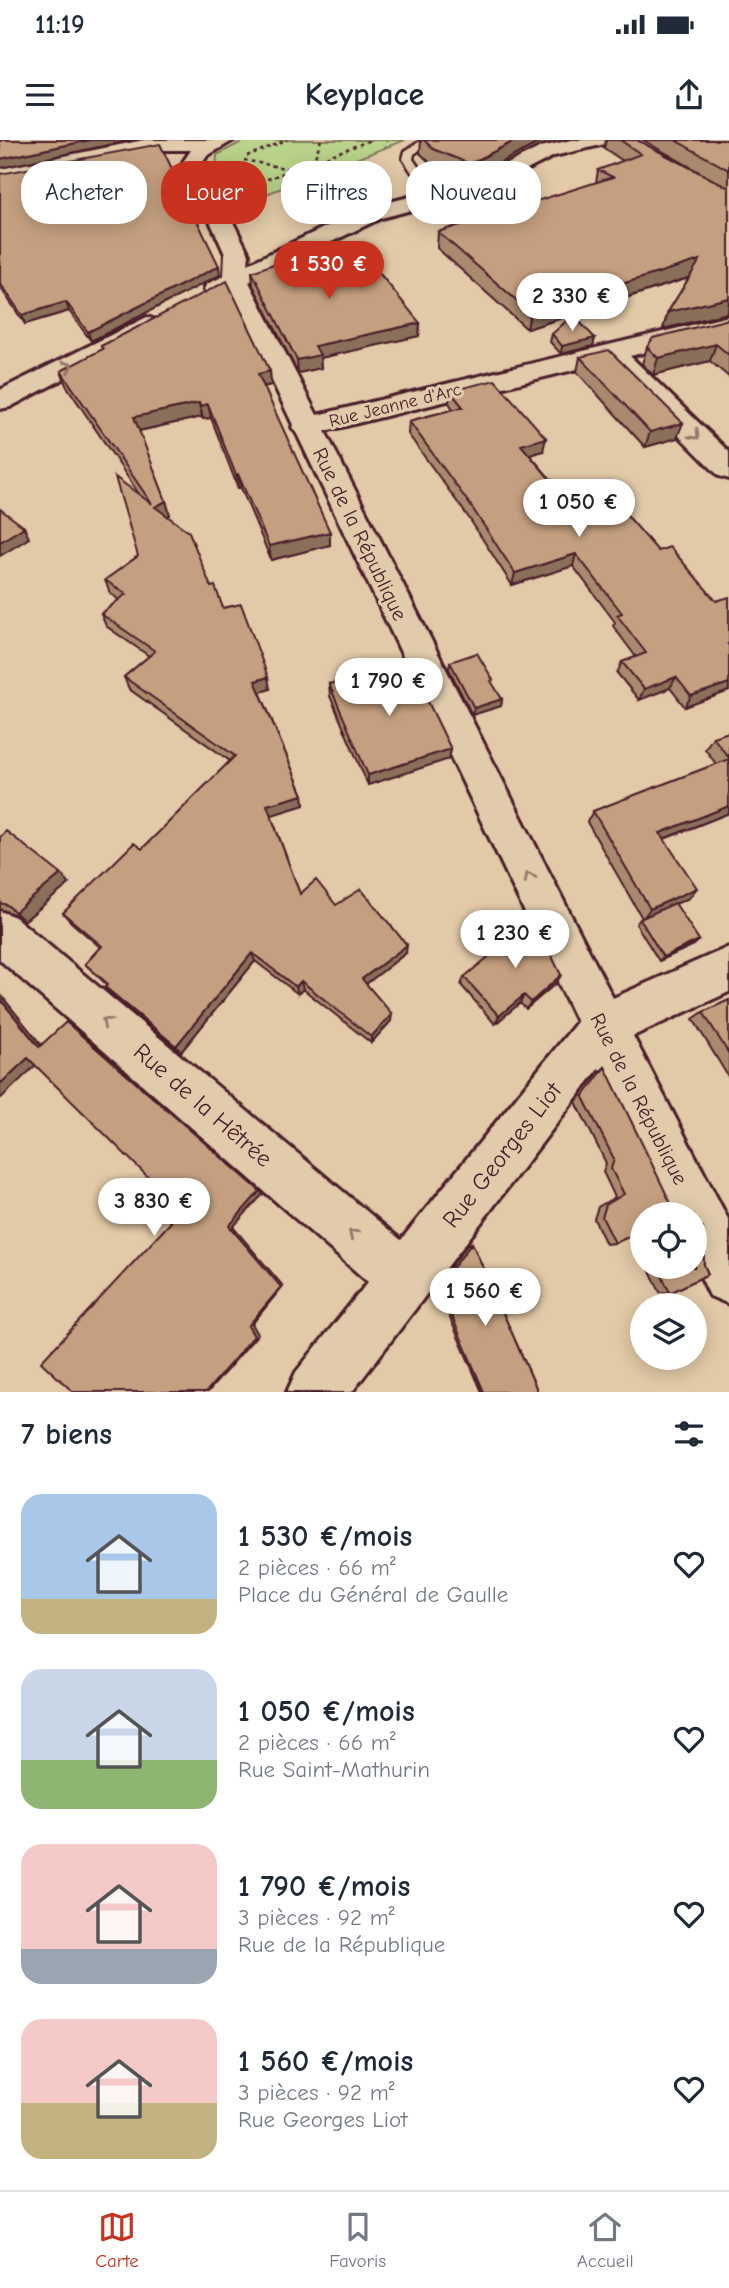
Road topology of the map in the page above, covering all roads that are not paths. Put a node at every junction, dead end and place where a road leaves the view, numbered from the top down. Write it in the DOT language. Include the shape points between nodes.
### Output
graph roads {
  1 [pos="429,140"];
  2 [pos="598,140"];
  3 [pos="218,142"];
  4 [pos="409,161"];
  5 [pos="529,161"];
  6 [pos="0,176"];
  7 [pos="406,205"];
  8 [pos="236,279"];
  9 [pos="197,299"];
  10 [pos="173,312"];
  11 [pos="729,324"];
  12 [pos="612,353"];
  13 [pos="2,391"];
  14 [pos="306,426"];
  15 [pos="729,469"];
  16 [pos="0,932"];
  17 [pos="729,969"];
  18 [pos="603,1026"];
  19 [pos="729,1277"];
  20 [pos="405,1278"];
  21 [pos="316,1392"];
  1 -- 4 [label="lane" via="409,153"];
  2 -- 5 [label="street" via="548,151"];
  3 -- 6 [label="street" via="154,144"];
  3 -- 8 [label="street, Rue de la République" via="193,162 237,254"];
  7 -- 8 [label="street" via="373,213"];
  8 -- 9 [label="street"];
  8 -- 14 [label="street, Rue de la République"];
  13 -- 10 [label="street, one-way"];
  11 -- 12 [label="street, Rue Jeanne d'Arc"];
  12 -- 14 [label="street, Rue Jeanne d'Arc"];
  12 -- 15 [label="street, one-way"];
  18 -- 14 [label="street, Rue de la République, one-way"];
  20 -- 16 [label="street, Rue de la Hêtrée, one-way"];
  17 -- 18 [label="street, Rue Georges Liot"];
  18 -- 19 [label="street, Rue de la République"];
  18 -- 20 [label="street, Rue Georges Liot"];
  20 -- 21 [label="street, Rue Georges Liot"];
}
